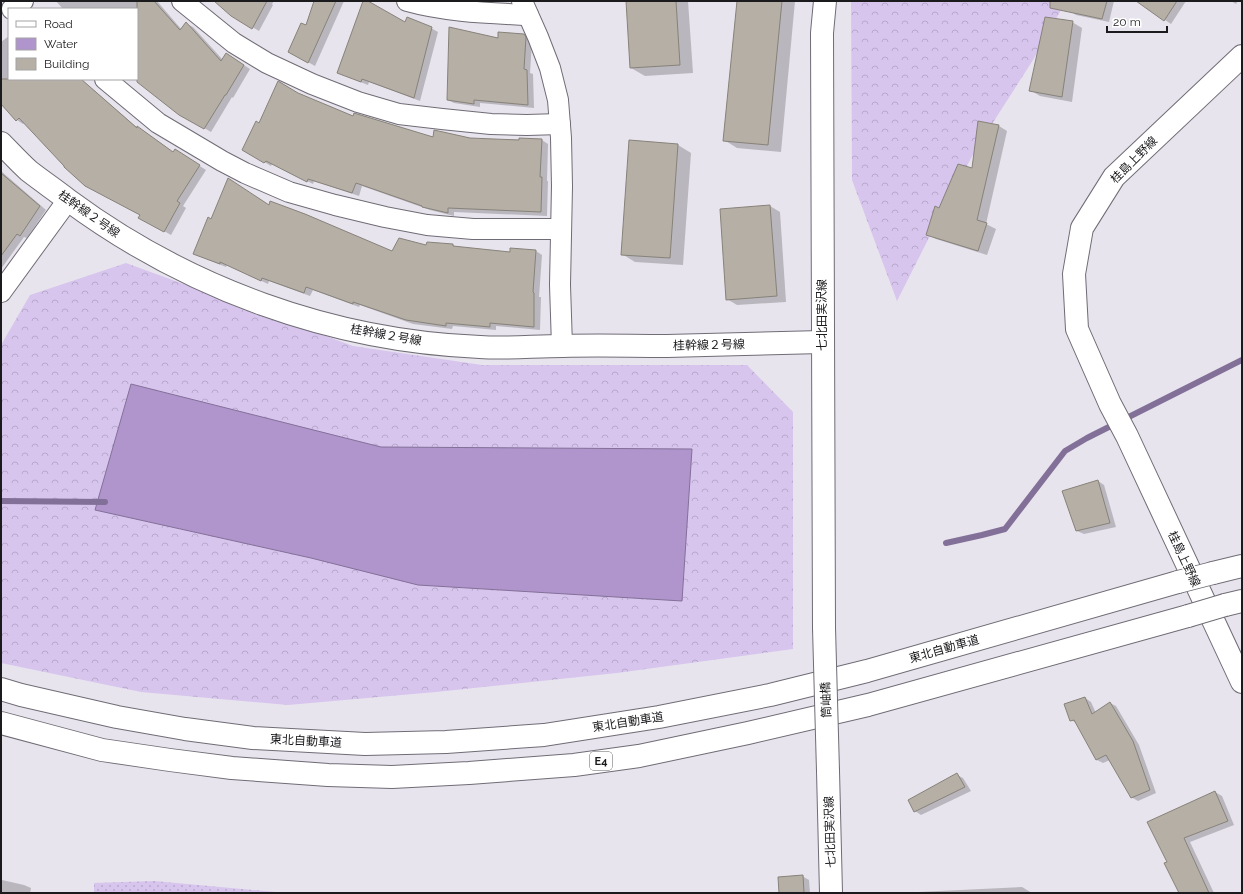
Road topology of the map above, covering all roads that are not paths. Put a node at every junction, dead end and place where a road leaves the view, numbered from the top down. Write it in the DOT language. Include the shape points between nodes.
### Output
graph roads {
  1 [pos="23,1"];
  2 [pos="182,1"];
  3 [pos="407,1"];
  4 [pos="825,1"];
  5 [pos="13,8"];
  6 [pos="525,8"];
  7 [pos="1242,56"];
  8 [pos="106,80"];
  9 [pos="560,124"];
  10 [pos="1,143"];
  11 [pos="68,200"];
  12 [pos="561,229"];
  13 [pos="1,292"];
  14 [pos="822,342"];
  15 [pos="562,346"];
  16 [pos="1242,566"];
  17 [pos="1233,603"];
  18 [pos="824,628"];
  19 [pos="1240,674"];
  20 [pos="1,689"];
  21 [pos="1,723"];
  22 [pos="828,771"];
  23 [pos="832,893"];
  1 -- 5 [label="street"];
  2 -- 9 [label="street" via="234,43 267,63 358,102 399,114 442,119 490,124"];
  3 -- 6 [label="street" via="490,14"];
  4 -- 14 [label="main road, 七北田実沢線" via="822,33"];
  6 -- 9 [label="street" via="550,68 558,100"];
  7 -- 19 [label="main road, 桂島上野線" via="1114,177 1082,228 1074,274 1077,329 1110,404"];
  8 -- 12 [label="street" via="158,123 222,161 289,192 378,216 427,226"];
  9 -- 12 [label="street"];
  10 -- 11 [label="main road, 桂幹線２号線" via="29,170"];
  11 -- 13 [label="street"];
  11 -- 15 [label="main road, 桂幹線２号線" via="122,237 197,278 292,315 354,331 413,341 481,348"];
  12 -- 15 [label="street"];
  14 -- 15 [label="main road, 桂幹線２号線"];
  14 -- 18 [label="main road, 七北田実沢線"];
  16 -- 20 [label="main road, 東北自動車道, bridge" via="867,671 770,695 659,718 544,735 446,742 365,744 253,738 117,717"];
  17 -- 21 [label="main road, E4, bridge" via="868,705 748,734 639,756 574,765 400,776 328,775 232,768 102,750"];
  18 -- 22 [label="main road, 筒岫橋, bridge"];
  22 -- 23 [label="main road, 七北田実沢線"];
}
